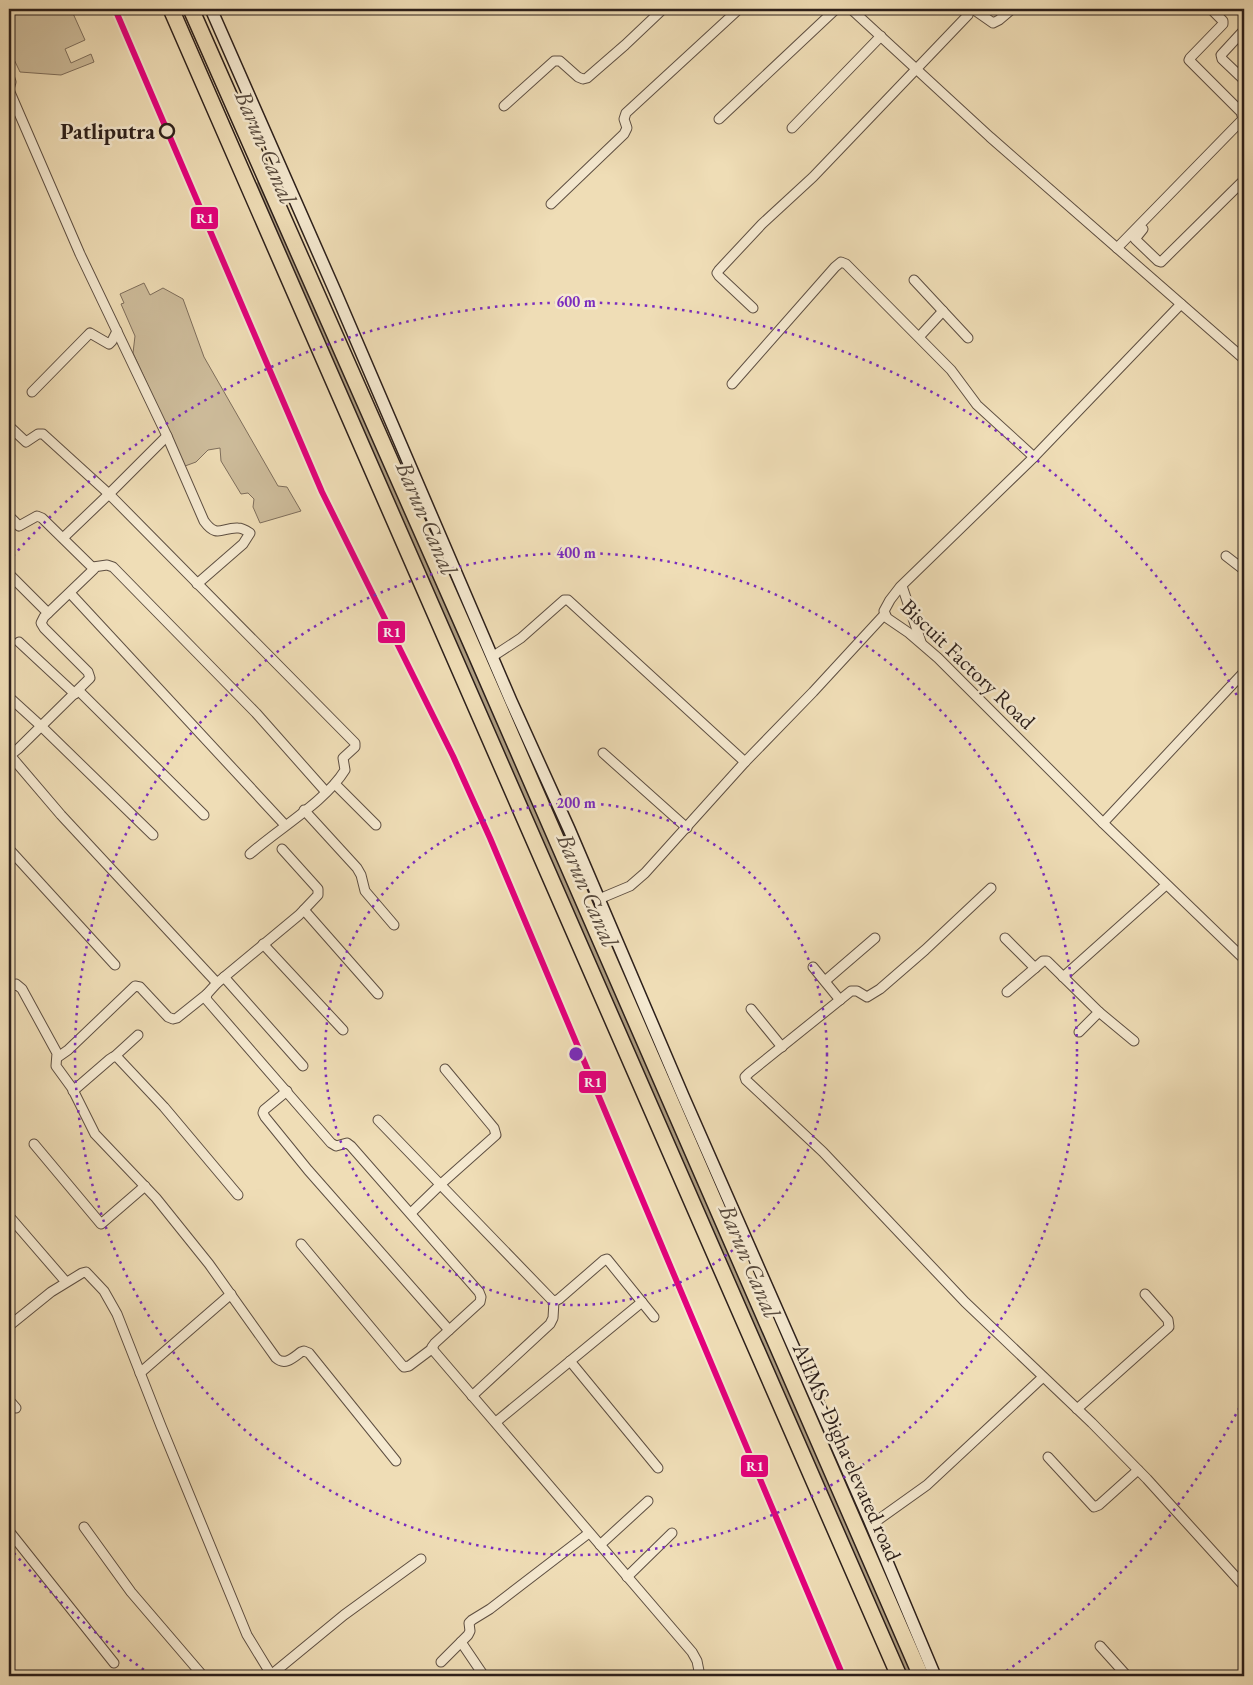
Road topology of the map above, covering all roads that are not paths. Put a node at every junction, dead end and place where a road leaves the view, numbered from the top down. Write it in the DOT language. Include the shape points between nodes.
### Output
graph roads {
  1 [pos="171,9"];
  2 [pos="191,9"];
  3 [pos="212,9"];
  4 [pos="663,9"];
  5 [pos="739,9"];
  6 [pos="836,9"];
  7 [pos="853,9"];
  8 [pos="971,9"];
  9 [pos="1012,9"];
  10 [pos="1211,9"];
  11 [pos="1244,30"];
  12 [pos="881,36"];
  13 [pos="917,69"];
  14 [pos="9,76"];
  15 [pos="1244,80"];
  16 [pos="9,90"];
  17 [pos="504,106"];
  18 [pos="719,118"];
  19 [pos="1244,123"];
  20 [pos="792,128"];
  21 [pos="1244,180"];
  22 [pos="551,204"];
  23 [pos="1117,248"];
  24 [pos="1148,252"];
  25 [pos="1136,265"];
  26 [pos="914,280"];
  27 [pos="1181,304"];
  28 [pos="753,308"];
  29 [pos="944,311"];
  30 [pos="117,331"];
  31 [pos="919,337"];
  32 [pos="968,338"];
  33 [pos="1244,359"];
  34 [pos="732,384"];
  35 [pos="32,392"];
  36 [pos="9,426"];
  37 [pos="167,436"];
  38 [pos="1034,457"];
  39 [pos="109,494"];
  40 [pos="9,516"];
  41 [pos="62,538"];
  42 [pos="1226,556"];
  43 [pos="93,567"];
  44 [pos="1244,570"];
  45 [pos="9,574"];
  46 [pos="197,584"];
  47 [pos="902,586"];
  48 [pos="70,593"];
  49 [pos="48,613"];
  50 [pos="884,615"];
  51 [pos="19,642"];
  52 [pos="922,644"];
  53 [pos="492,656"];
  54 [pos="1244,672"];
  55 [pos="77,693"];
  56 [pos="9,697"];
  57 [pos="42,727"];
  58 [pos="9,753"];
  59 [pos="603,753"];
  60 [pos="745,762"];
  61 [pos="335,784"];
  62 [pos="326,792"];
  63 [pos="304,810"];
  64 [pos="204,815"];
  65 [pos="1103,823"];
  66 [pos="285,825"];
  67 [pos="376,825"];
  68 [pos="687,828"];
  69 [pos="153,835"];
  70 [pos="9,849"];
  71 [pos="282,849"];
  72 [pos="250,854"];
  73 [pos="1166,885"];
  74 [pos="991,888"];
  75 [pos="599,899"];
  76 [pos="304,910"];
  77 [pos="394,925"];
  78 [pos="875,938"];
  79 [pos="1005,938"];
  80 [pos="263,944"];
  81 [pos="1244,959"];
  82 [pos="115,965"];
  83 [pos="813,967"];
  84 [pos="1035,968"];
  85 [pos="1063,977"];
  86 [pos="221,980"];
  87 [pos="825,981"];
  88 [pos="9,987"];
  89 [pos="1007,992"];
  90 [pos="207,994"];
  91 [pos="378,994"];
  92 [pos="840,1000"];
  93 [pos="751,1009"];
  94 [pos="1099,1012"];
  95 [pos="343,1030"];
  96 [pos="1079,1032"];
  97 [pos="138,1035"];
  98 [pos="1134,1042"];
  99 [pos="782,1046"];
  100 [pos="115,1056"];
  101 [pos="58,1057"];
  102 [pos="303,1066"];
  103 [pos="445,1069"];
  104 [pos="73,1091"];
  105 [pos="287,1091"];
  106 [pos="378,1120"];
  107 [pos="34,1144"];
  108 [pos="441,1184"];
  109 [pos="145,1186"];
  110 [pos="238,1194"];
  111 [pos="411,1213"];
  112 [pos="9,1216"];
  113 [pos="300,1244"];
  114 [pos="66,1282"];
  115 [pos="231,1294"];
  116 [pos="1145,1294"];
  117 [pos="554,1301"];
  118 [pos="642,1302"];
  119 [pos="654,1317"];
  120 [pos="9,1326"];
  121 [pos="449,1330"];
  122 [pos="433,1348"];
  123 [pos="570,1361"];
  124 [pos="140,1373"];
  125 [pos="1043,1377"];
  126 [pos="472,1396"];
  127 [pos="9,1400"];
  128 [pos="16,1408"];
  129 [pos="1077,1409"];
  130 [pos="496,1422"];
  131 [pos="1048,1457"];
  132 [pos="396,1462"];
  133 [pos="658,1468"];
  134 [pos="1138,1470"];
  135 [pos="648,1501"];
  136 [pos="871,1525"];
  137 [pos="84,1527"];
  138 [pos="9,1531"];
  139 [pos="589,1533"];
  140 [pos="672,1533"];
  141 [pos="600,1545"];
  142 [pos="421,1559"];
  143 [pos="627,1577"];
  144 [pos="1243,1582"];
  145 [pos="461,1642"];
  146 [pos="1100,1646"];
  147 [pos="441,1662"];
  148 [pos="114,1663"];
  149 [pos="203,1676"];
  150 [pos="271,1676"];
  151 [pos="484,1676"];
  152 [pos="700,1676"];
  153 [pos="900,1676"];
  154 [pos="921,1676"];
  155 [pos="936,1676"];
  156 [pos="1127,1676"];
  1 -- 153 [label="highway, AIIMS- Digha elevated road"];
  2 -- 154 [label="highway, AIIMS- Digha elevated road"];
  3 -- 53 [label="main road"];
  4 -- 17 [label="street" via="587,78 581,78 562,63 554,61"];
  5 -- 22 [label="street" via="626,114 626,132"];
  6 -- 18 [label="street"];
  7 -- 12 [label="street"];
  8 -- 9 [label="street" via="995,23"];
  8 -- 13 [label="street"];
  10 -- 23 [label="street" via="1223,24 1189,60 1241,112 1244,119"];
  11 -- 15 [label="street" via="1221,55"];
  12 -- 13 [label="street"];
  12 -- 20 [label="street"];
  13 -- 23 [label="street"];
  13 -- 28 [label="street" via="718,271 719,276"];
  14 -- 16 [label="street"];
  16 -- 30 [label="street"];
  19 -- 24 [label="street" via="1137,236 1137,242"];
  21 -- 24 [label="street" via="1164,261 1158,261"];
  23 -- 25 [label="street"];
  24 -- 25 [label="street"];
  25 -- 27 [label="street"];
  26 -- 29 [label="street"];
  27 -- 33 [label="street"];
  27 -- 38 [label="street, Biscuit Factory Road"];
  29 -- 31 [label="street"];
  29 -- 32 [label="street"];
  30 -- 35 [label="street" via="109,344 90,333"];
  30 -- 37 [label="street"];
  31 -- 34 [label="street" via="842,262"];
  31 -- 38 [label="street" via="956,376 977,405"];
  36 -- 39 [label="street" via="26,442 43,434"];
  37 -- 39 [label="street"];
  37 -- 46 [label="street" via="207,526 218,532 239,528 250,532 243,544"];
  38 -- 47 [label="street, Biscuit Factory Road"];
  39 -- 41 [label="street"];
  39 -- 46 [label="street"];
  40 -- 41 [label="street" via="19,526 39,517"];
  41 -- 43 [label="street"];
  42 -- 44 [label="street"];
  43 -- 48 [label="street"];
  43 -- 62 [label="street" via="113,567 256,713"];
  45 -- 49 [label="street"];
  46 -- 61 [label="street" via="354,741 355,747 343,760 345,770"];
  47 -- 50 [label="street, Biscuit Factory Road" via="890,600"];
  47 -- 52 [label="street"];
  48 -- 49 [label="street"];
  48 -- 66 [label="street"];
  49 -- 55 [label="street" via="42,625 90,675 89,681"];
  50 -- 52 [label="street, Biscuit Factory Road"];
  50 -- 60 [label="street"];
  51 -- 55 [label="street"];
  52 -- 65 [label="street, Biscuit Factory Road"];
  53 -- 60 [label="street" via="521,638 564,600 568,600"];
  53 -- 75 [label="main road"];
  54 -- 65 [label="street"];
  55 -- 57 [label="street"];
  55 -- 64 [label="street"];
  56 -- 57 [label="street"];
  57 -- 58 [label="street" via="18,750"];
  57 -- 69 [label="street"];
  58 -- 86 [label="street" via="61,815"];
  59 -- 68 [label="street"];
  60 -- 68 [label="street"];
  61 -- 62 [label="street"];
  61 -- 67 [label="street"];
  62 -- 63 [label="street"];
  63 -- 66 [label="street"];
  63 -- 77 [label="street" via="359,872 365,891"];
  65 -- 73 [label="street, Biscuit Factory Road"];
  66 -- 72 [label="street"];
  68 -- 75 [label="street" via="636,881"];
  70 -- 82 [label="street"];
  71 -- 76 [label="street" via="319,891"];
  73 -- 81 [label="street, Biscuit Factory Road"];
  73 -- 85 [label="street"];
  74 -- 92 [label="street" via="871,996 854,990"];
  75 -- 136 [label="main road"];
  76 -- 80 [label="street"];
  76 -- 91 [label="street"];
  78 -- 87 [label="street"];
  79 -- 84 [label="street"];
  80 -- 86 [label="street"];
  80 -- 95 [label="street"];
  83 -- 87 [label="street"];
  84 -- 85 [label="street" via="1046,961"];
  84 -- 89 [label="street"];
  85 -- 94 [label="street"];
  86 -- 90 [label="street"];
  86 -- 102 [label="street"];
  87 -- 92 [label="street"];
  88 -- 101 [label="street" via="16,984 20,987"];
  90 -- 101 [label="street" via="173,1019 140,987 135,986"];
  90 -- 105 [label="street" via="207,1000"];
  92 -- 99 [label="street"];
  93 -- 99 [label="street"];
  94 -- 96 [label="street"];
  94 -- 98 [label="street"];
  97 -- 100 [label="street"];
  99 -- 125 [label="street" via="749,1073 746,1080 823,1152 965,1302"];
  100 -- 104 [label="street"];
  100 -- 110 [label="street" via="164,1107"];
  101 -- 104 [label="street" via="56,1066"];
  103 -- 108 [label="street" via="496,1133"];
  104 -- 109 [label="street" via="100,1141"];
  105 -- 111 [label="street" via="331,1144 352,1146"];
  105 -- 121 [label="street" via="264,1110 265,1117"];
  106 -- 108 [label="street"];
  107 -- 109 [label="street" via="101,1224"];
  108 -- 111 [label="street"];
  108 -- 117 [label="street"];
  109 -- 115 [label="street"];
  111 -- 121 [label="street" via="480,1294 478,1304"];
  112 -- 114 [label="street"];
  113 -- 122 [label="street" via="404,1367"];
  114 -- 120 [label="street"];
  114 -- 124 [label="street" via="86,1272 104,1291 117,1314"];
  115 -- 124 [label="street"];
  115 -- 132 [label="street" via="280,1362 304,1351 310,1354"];
  116 -- 129 [label="street" via="1168,1320 1169,1327"];
  117 -- 118 [label="street" via="607,1259"];
  117 -- 126 [label="street" via="550,1324"];
  118 -- 119 [label="street"];
  118 -- 123 [label="street"];
  121 -- 122 [label="street"];
  122 -- 126 [label="street"];
  123 -- 130 [label="street"];
  123 -- 133 [label="street"];
  124 -- 150 [label="street" via="247,1635"];
  125 -- 129 [label="street"];
  125 -- 136 [label="street" via="927,1485"];
  126 -- 130 [label="street"];
  127 -- 128 [label="street"];
  129 -- 134 [label="street"];
  130 -- 139 [label="street"];
  131 -- 134 [label="street" via="1094,1507"];
  134 -- 144 [label="street"];
  135 -- 141 [label="street"];
  136 -- 155 [label="main road"];
  137 -- 149 [label="street" via="131,1592"];
  138 -- 148 [label="street"];
  139 -- 141 [label="street"];
  139 -- 145 [label="street" via="490,1610 472,1620 469,1633"];
  140 -- 143 [label="street"];
  141 -- 143 [label="street"];
  142 -- 150 [label="street" via="344,1615"];
  143 -- 152 [label="street" via="695,1657"];
  145 -- 147 [label="street"];
  145 -- 151 [label="street"];
  146 -- 156 [label="street"];
}
